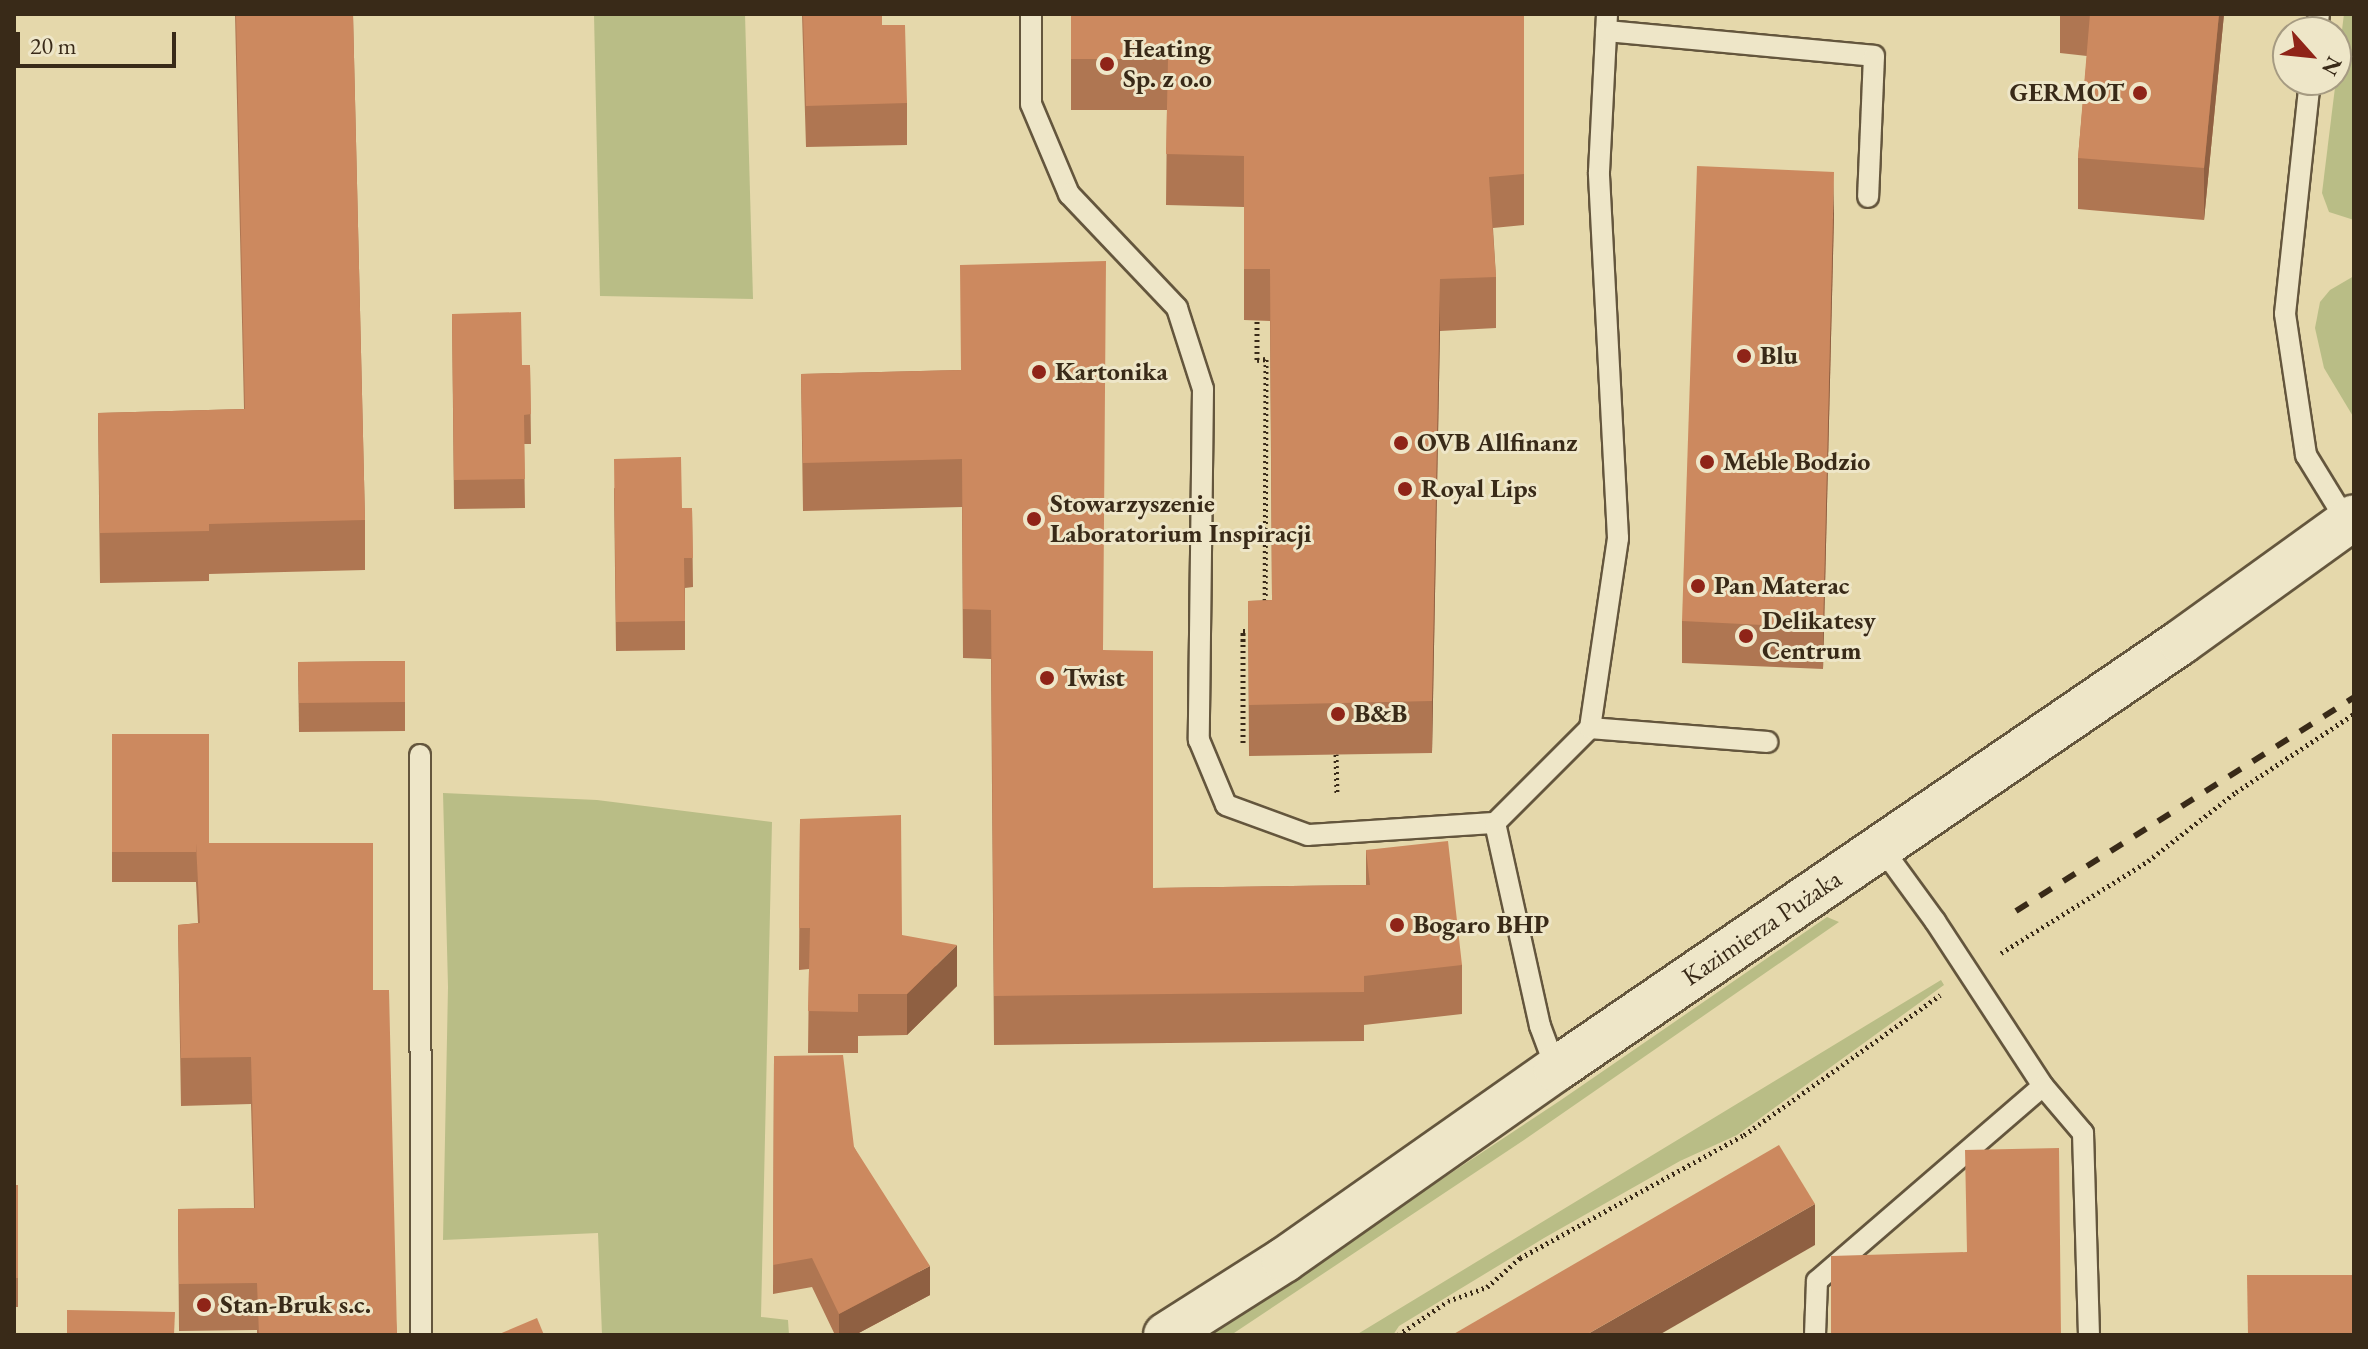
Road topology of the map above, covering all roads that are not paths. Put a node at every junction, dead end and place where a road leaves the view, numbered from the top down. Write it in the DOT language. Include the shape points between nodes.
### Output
graph roads {
  1 [pos="1031,14"];
  2 [pos="1606,22"];
  3 [pos="2308,96"];
  4 [pos="1868,197"];
  5 [pos="2350,519"];
  6 [pos="1590,728"];
  7 [pos="1767,742"];
  8 [pos="420,755"];
  9 [pos="1495,823"];
  10 [pos="1881,847"];
  11 [pos="1556,1069"];
  12 [pos="2043,1086"];
  13 [pos="421,1335"];
  14 [pos="1166,1335"];
  15 [pos="1815,1335"];
  16 [pos="2089,1335"];
  1 -- 9 [label="lane" via="1031,104 1069,194 1177,308 1203,389 1199,740 1226,805 1308,835"];
  2 -- 4 [label="lane" via="1874,56"];
  2 -- 6 [label="lane" via="1599,172 1618,538"];
  3 -- 5 [label="lane" via="2285,314 2306,455"];
  5 -- 10 [label="street, Kazimierza Pużaka"];
  6 -- 7 [label="lane"];
  6 -- 9 [label="lane"];
  8 -- 13 [label="lane"];
  9 -- 11 [label="lane" via="1540,1026"];
  10 -- 11 [label="street, Kazimierza Pużaka"];
  10 -- 12 [label="lane"];
  11 -- 14 [label="street, Kazimierza Pużaka" via="1284,1260"];
  12 -- 15 [label="lane" via="1817,1281"];
  12 -- 16 [label="lane" via="2083,1133"];
}
